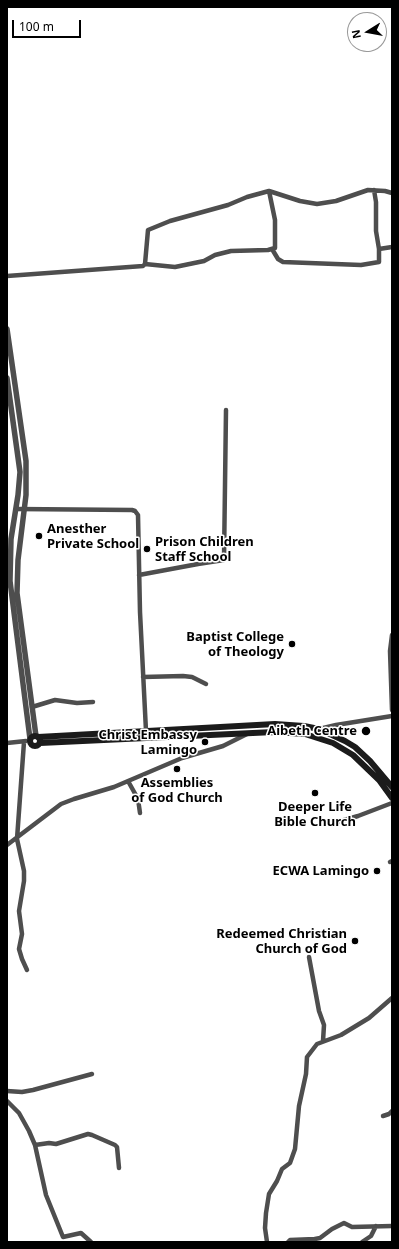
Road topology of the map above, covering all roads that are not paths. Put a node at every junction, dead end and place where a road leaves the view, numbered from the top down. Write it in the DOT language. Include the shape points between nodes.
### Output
graph roads {
  1 [pos="374,190"];
  2 [pos="269,191"];
  3 [pos="392,194"];
  4 [pos="392,247"];
  5 [pos="272,249"];
  6 [pos="379,249"];
  7 [pos="145,264"];
  8 [pos="7,276"];
  9 [pos="7,329"];
  10 [pos="7,378"];
  11 [pos="226,410"];
  12 [pos="16,509"];
  13 [pos="24,509"];
  14 [pos="139,575"];
  15 [pos="392,635"];
  16 [pos="391,651"];
  17 [pos="143,677"];
  18 [pos="206,684"];
  19 [pos="93,702"];
  20 [pos="32,707"];
  21 [pos="392,710"];
  22 [pos="392,716"];
  23 [pos="319,730"];
  24 [pos="146,731"];
  25 [pos="247,734"];
  26 [pos="33,739"];
  27 [pos="7,743"];
  28 [pos="128,781"];
  29 [pos="392,787"];
  30 [pos="392,798"];
  31 [pos="392,803"];
  32 [pos="140,813"];
  33 [pos="334,823"];
  34 [pos="17,839"];
  35 [pos="7,845"];
  36 [pos="309,957"];
  37 [pos="27,970"];
  38 [pos="392,998"];
  39 [pos="323,1042"];
  40 [pos="92,1074"];
  41 [pos="7,1091"];
  42 [pos="7,1101"];
  43 [pos="392,1111"];
  44 [pos="383,1116"];
  45 [pos="34,1146"];
  46 [pos="118,1168"];
  47 [pos="376,1226"];
  48 [pos="392,1226"];
  49 [pos="314,1240"];
  50 [pos="91,1242"];
  51 [pos="267,1242"];
  52 [pos="288,1242"];
  53 [pos="362,1242"];
  1 -- 2 [label="street" via="317,204"];
  1 -- 3 [label="street"];
  1 -- 6 [label="street"];
  2 -- 5 [label="street" via="275,220"];
  2 -- 7 [label="street" via="148,230"];
  4 -- 6 [label="street"];
  5 -- 6 [label="street" via="283,262 361,265 379,262"];
  5 -- 7 [label="street" via="231,251 204,261 175,267"];
  7 -- 8 [label="street"];
  9 -- 13 [label="street" via="26,461"];
  10 -- 12 [label="street" via="20,472"];
  11 -- 14 [label="street" via="224,560"];
  12 -- 13 [label="street"];
  12 -- 26 [label="street" via="10,581"];
  13 -- 14 [label="street" via="135,511 138,515"];
  13 -- 20 [label="street" via="17,593"];
  14 -- 17 [label="street"];
  15 -- 16 [label="street"];
  16 -- 21 [label="street"];
  17 -- 18 [label="street" via="183,676 192,677"];
  17 -- 24 [label="street"];
  19 -- 20 [label="street" via="55,700"];
  20 -- 26 [label="street"];
  22 -- 23 [label="street"];
  23 -- 24 [label="main road" via="275,724"];
  23 -- 29 [label="main road" via="355,747"];
  24 -- 26 [label="main road"];
  25 -- 26 [label="main road"];
  25 -- 28 [label="street" via="223,746 182,758"];
  25 -- 30 [label="main road" via="294,732 332,742 361,762"];
  26 -- 27 [label="street"];
  26 -- 34 [label="street"];
  28 -- 32 [label="street" via="138,799"];
  28 -- 34 [label="street" via="61,804"];
  31 -- 33 [label="street"];
  34 -- 35 [label="street"];
  34 -- 37 [label="street" via="24,871 19,911 22,934 19,949"];
  36 -- 39 [label="street" via="324,1025"];
  38 -- 39 [label="street" via="369,1018 341,1035"];
  39 -- 51 [label="street" via="317,1044 307,1057 295,1149 290,1163 282,1169 269,1194 265,1228"];
  40 -- 41 [label="street" via="33,1090"];
  42 -- 45 [label="street" via="25,1122"];
  43 -- 44 [label="street"];
  45 -- 46 [label="street" via="56,1144 92,1134 117,1147"];
  45 -- 50 [label="street" via="46,1195 63,1237 80,1233"];
  47 -- 48 [label="street"];
  47 -- 49 [label="street" via="352,1227 344,1223"];
  47 -- 53 [label="street" via="371,1236"];
  49 -- 52 [label="street"];
}
